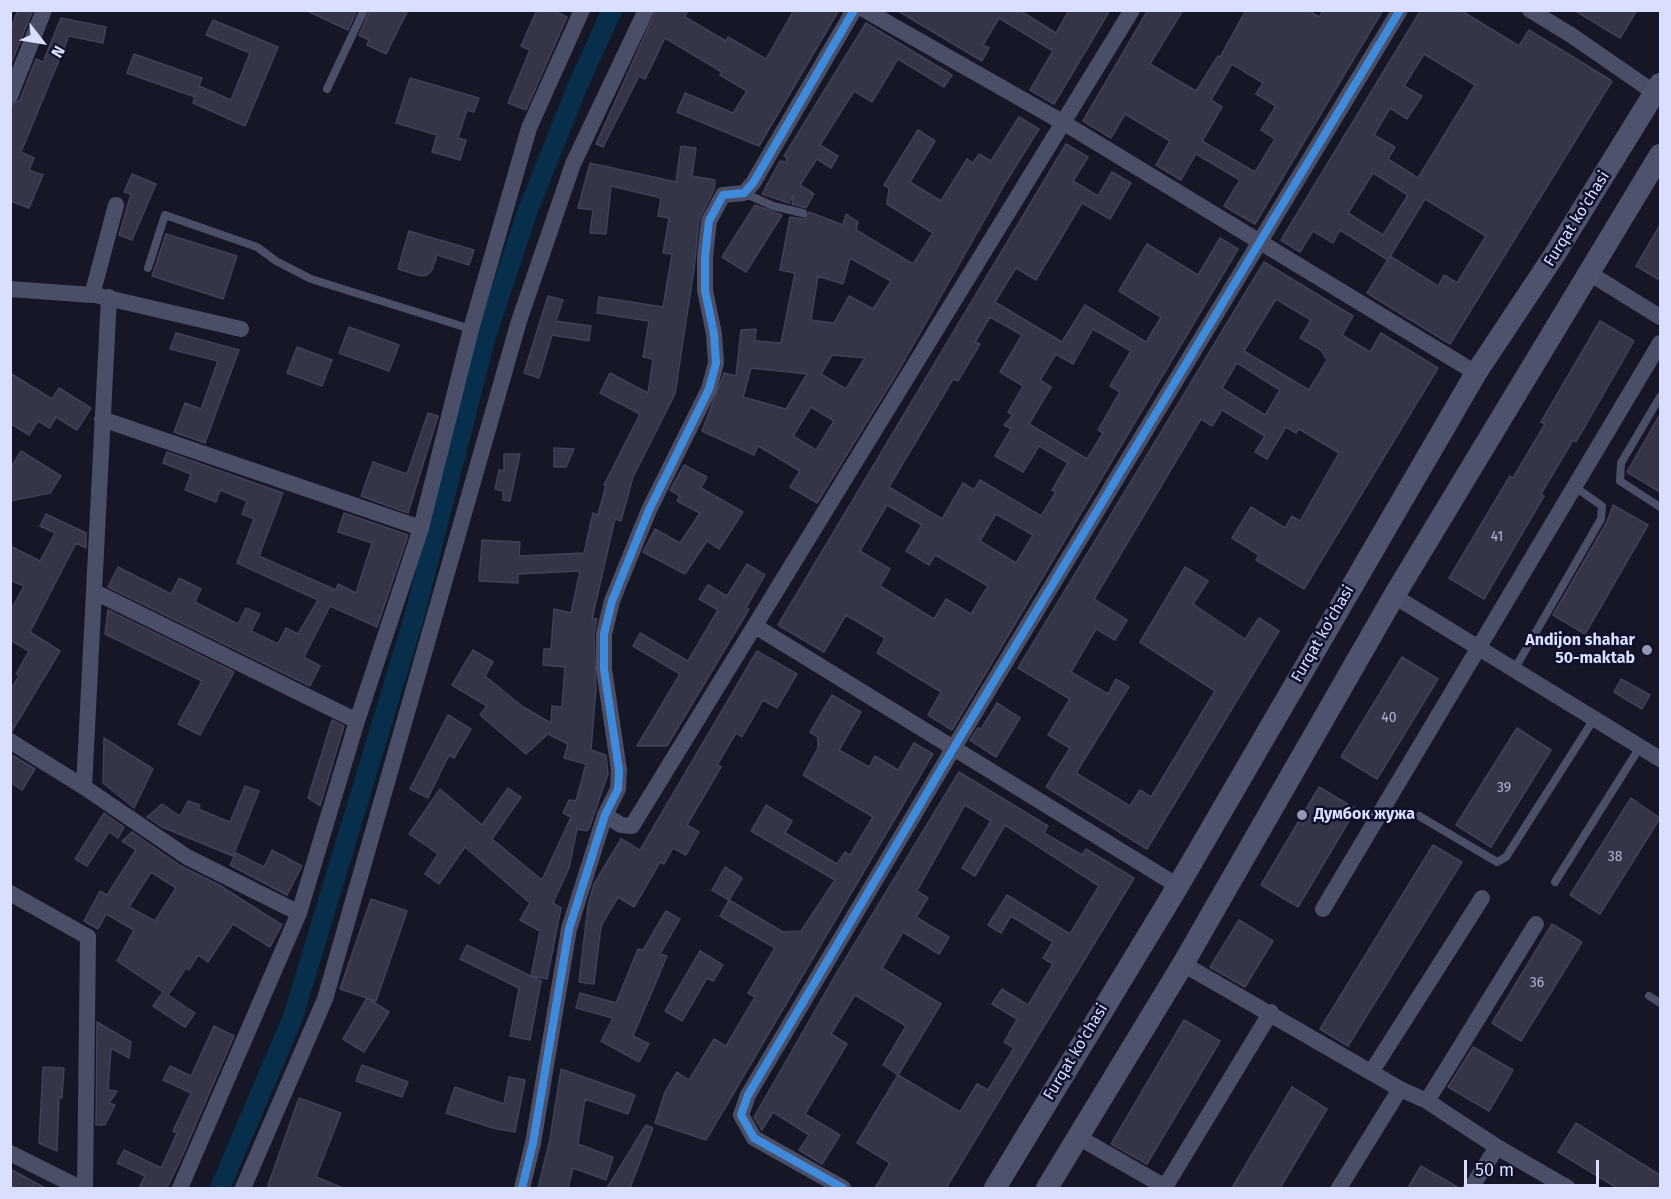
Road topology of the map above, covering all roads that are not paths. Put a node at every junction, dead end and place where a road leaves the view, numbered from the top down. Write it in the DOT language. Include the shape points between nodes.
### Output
graph roads {
  1 [pos="44,10"];
  2 [pos="364,10"];
  3 [pos="582,10"];
  4 [pos="646,10"];
  5 [pos="854,10"];
  6 [pos="865,10"];
  7 [pos="1132,10"];
  8 [pos="1400,10"];
  9 [pos="1530,10"];
  10 [pos="327,89"];
  11 [pos="1659,91"];
  12 [pos="10,96"];
  13 [pos="1064,123"];
  14 [pos="1660,155"];
  15 [pos="744,193"];
  16 [pos="116,205"];
  17 [pos="803,213"];
  18 [pos="1259,243"];
  19 [pos="148,268"];
  20 [pos="1589,273"];
  21 [pos="10,288"];
  22 [pos="100,296"];
  23 [pos="1660,317"];
  24 [pos="241,329"];
  25 [pos="471,329"];
  26 [pos="1660,342"];
  27 [pos="1476,373"];
  28 [pos="1660,398"];
  29 [pos="102,419"];
  30 [pos="1575,487"];
  31 [pos="1660,507"];
  32 [pos="420,528"];
  33 [pos="95,592"];
  34 [pos="1394,596"];
  35 [pos="755,626"];
  36 [pos="1478,649"];
  37 [pos="1514,670"];
  38 [pos="1594,719"];
  39 [pos="357,721"];
  40 [pos="10,741"];
  41 [pos="1640,747"];
  42 [pos="953,749"];
  43 [pos="1660,759"];
  44 [pos="84,787"];
  45 [pos="605,815"];
  46 [pos="1419,816"];
  47 [pos="1555,882"];
  48 [pos="1178,886"];
  49 [pos="10,893"];
  50 [pos="1482,898"];
  51 [pos="1323,909"];
  52 [pos="299,913"];
  53 [pos="1536,924"];
  54 [pos="1184,964"];
  55 [pos="1649,996"];
  56 [pos="1660,1003"];
  57 [pos="1271,1012"];
  58 [pos="1372,1071"];
  59 [pos="1400,1089"];
  60 [pos="1427,1101"];
  61 [pos="1078,1137"];
  62 [pos="1497,1148"];
  63 [pos="10,1154"];
  64 [pos="1563,1187"];
  65 [pos="80,1188"];
  66 [pos="85,1188"];
  67 [pos="180,1188"];
  68 [pos="243,1188"];
  69 [pos="522,1188"];
  70 [pos="843,1188"];
  71 [pos="995,1188"];
  72 [pos="1047,1188"];
  73 [pos="1166,1188"];
  74 [pos="1339,1188"];
  75 [pos="1471,1188"];
  1 -- 12 [label="street"];
  2 -- 10 [label="lane"];
  3 -- 25 [label="street" via="529,129"];
  4 -- 68 [label="street" via="573,164 519,321 326,999"];
  5 -- 15 [label="street"];
  6 -- 13 [label="street"];
  7 -- 13 [label="street"];
  8 -- 18 [label="street"];
  9 -- 11 [label="street"];
  11 -- 27 [label="main road, Furqat ko'chasi"];
  13 -- 18 [label="street"];
  13 -- 35 [label="street"];
  14 -- 20 [label="main road"];
  15 -- 17 [label="lane" via="773,206"];
  15 -- 45 [label="street" via="723,195 709,221 705,290 716,363 709,388 649,510 612,601 604,634 604,669 619,770 618,789"];
  16 -- 22 [label="street"];
  18 -- 27 [label="street"];
  18 -- 42 [label="street"];
  19 -- 25 [label="lane" via="165,215 257,247 311,279"];
  20 -- 23 [label="street"];
  20 -- 34 [label="main road"];
  21 -- 22 [label="street"];
  22 -- 24 [label="street"];
  22 -- 29 [label="street"];
  25 -- 32 [label="street"];
  26 -- 30 [label="street"];
  27 -- 48 [label="main road, Furqat ko'chasi"];
  28 -- 31 [label="lane" via="1621,463 1620,481"];
  29 -- 32 [label="street"];
  29 -- 33 [label="street"];
  30 -- 36 [label="street"];
  30 -- 37 [label="lane" via="1602,506 1601,519"];
  32 -- 39 [label="street"];
  33 -- 39 [label="street"];
  33 -- 44 [label="street"];
  34 -- 36 [label="street"];
  34 -- 54 [label="main road"];
  35 -- 42 [label="street"];
  35 -- 45 [label="street" via="632,826 621,825"];
  36 -- 37 [label="street"];
  36 -- 51 [label="street"];
  37 -- 38 [label="street"];
  38 -- 41 [label="street"];
  38 -- 46 [label="lane" via="1506,857 1497,862"];
  39 -- 52 [label="street"];
  40 -- 44 [label="street"];
  41 -- 43 [label="street"];
  41 -- 47 [label="lane"];
  42 -- 48 [label="street"];
  42 -- 70 [label="street" via="760,1073 741,1115 754,1138"];
  44 -- 52 [label="street" via="188,857"];
  45 -- 69 [label="street" via="569,929"];
  48 -- 71 [label="main road, Furqat ko'chasi"];
  49 -- 66 [label="street" via="88,938"];
  50 -- 58 [label="street"];
  52 -- 67 [label="street"];
  53 -- 60 [label="street"];
  54 -- 57 [label="street"];
  54 -- 61 [label="main road"];
  55 -- 56 [label="lane"];
  57 -- 58 [label="street"];
  57 -- 73 [label="street"];
  58 -- 59 [label="street"];
  59 -- 60 [label="street"];
  59 -- 74 [label="street"];
  60 -- 62 [label="street"];
  61 -- 72 [label="main road"];
  61 -- 73 [label="street"];
  62 -- 64 [label="street"];
  62 -- 75 [label="street"];
  63 -- 65 [label="street"];
}
